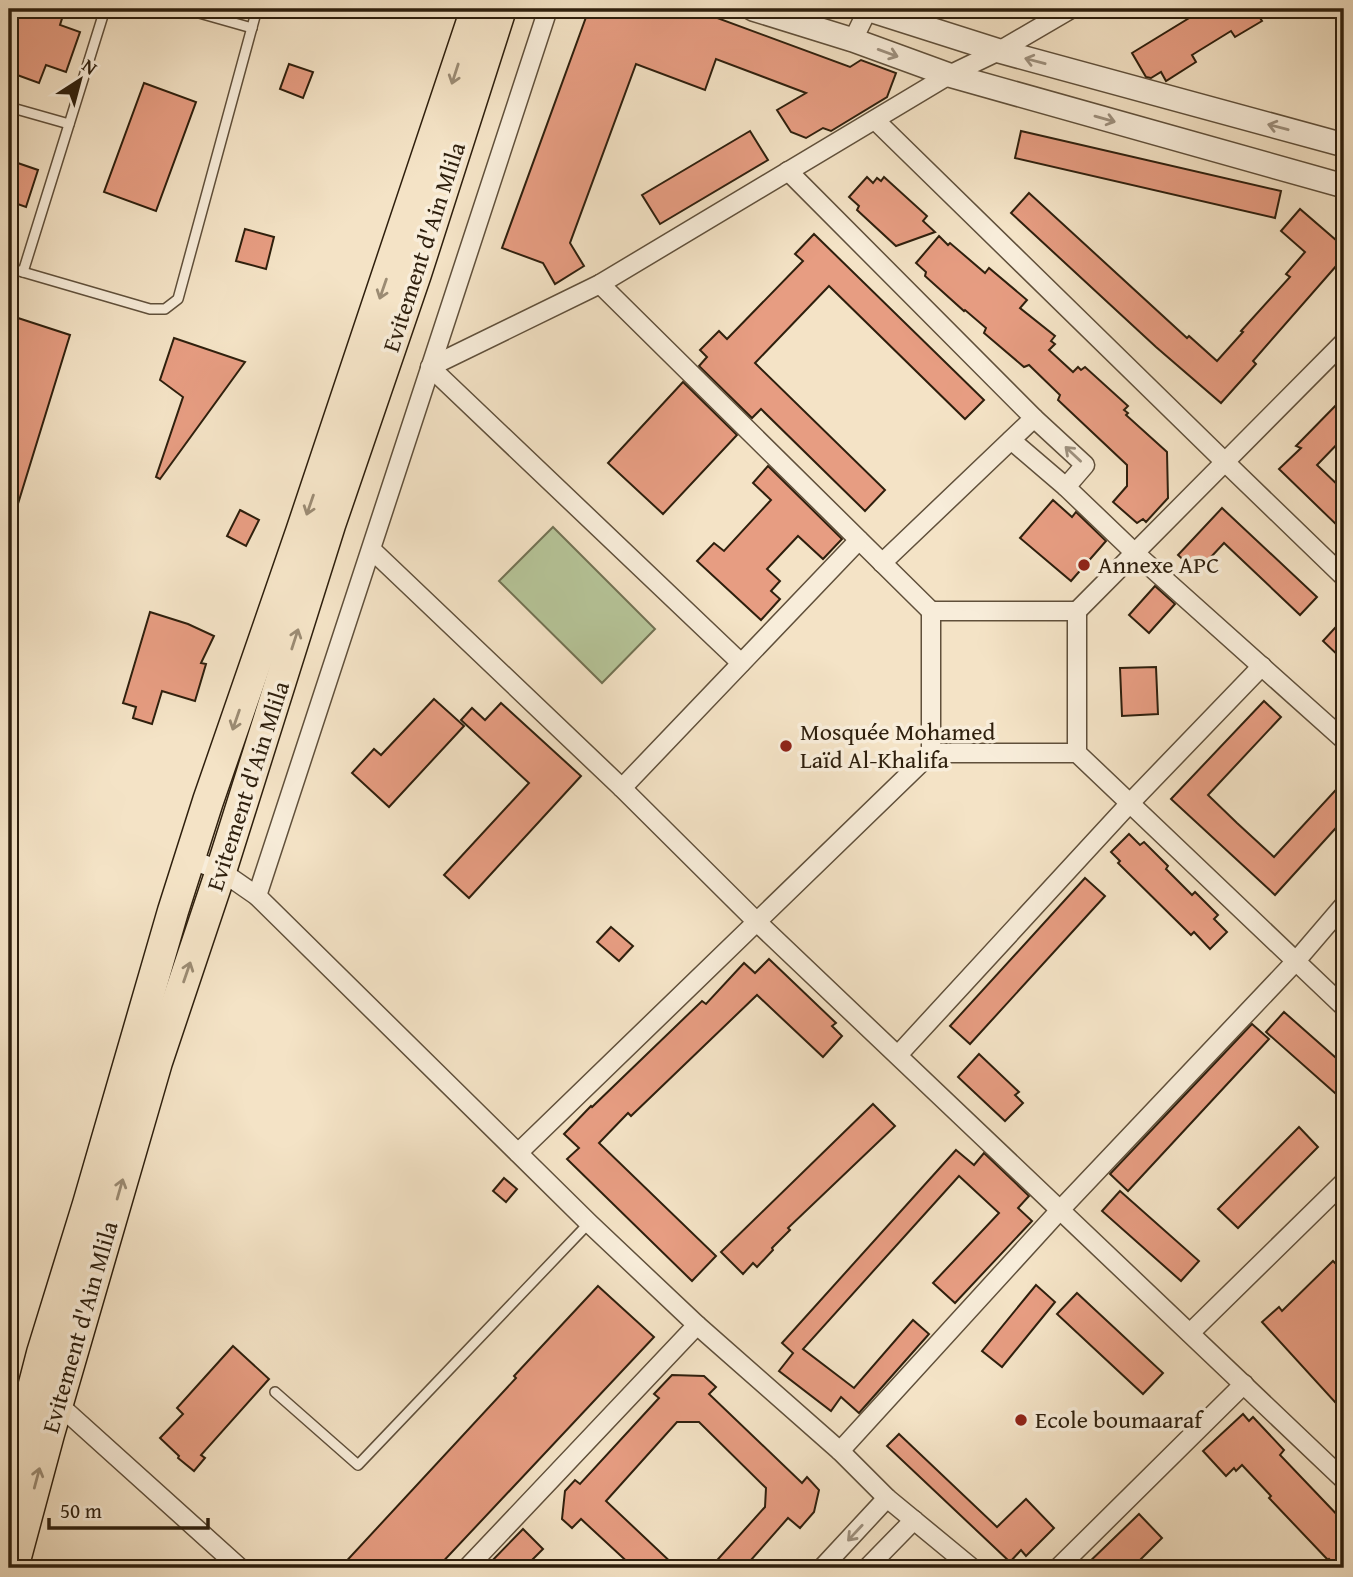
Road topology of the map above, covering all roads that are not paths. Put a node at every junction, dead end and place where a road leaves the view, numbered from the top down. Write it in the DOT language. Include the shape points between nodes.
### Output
graph roads {
  1 [pos="105,9"];
  2 [pos="185,9"];
  3 [pos="257,9"];
  4 [pos="476,9"];
  5 [pos="501,9"];
  6 [pos="548,9"];
  7 [pos="753,9"];
  8 [pos="868,9"];
  9 [pos="1071,9"];
  10 [pos="252,28"];
  11 [pos="853,40"];
  12 [pos="999,51"];
  13 [pos="949,75"];
  14 [pos="9,107"];
  15 [pos="876,120"];
  16 [pos="69,124"];
  17 [pos="1344,145"];
  18 [pos="788,171"];
  19 [pos="1344,186"];
  20 [pos="9,268"];
  21 [pos="23,272"];
  22 [pos="600,284"];
  23 [pos="1344,342"];
  24 [pos="430,367"];
  25 [pos="1034,418"];
  26 [pos="1011,440"];
  27 [pos="1225,462"];
  28 [pos="1066,487"];
  29 [pos="859,540"];
  30 [pos="372,550"];
  31 [pos="1135,552"];
  32 [pos="882,563"];
  33 [pos="1344,576"];
  34 [pos="931,611"];
  35 [pos="1077,611"];
  36 [pos="741,663"];
  37 [pos="1262,666"];
  38 [pos="1344,740"];
  39 [pos="931,752"];
  40 [pos="1077,752"];
  41 [pos="622,788"];
  42 [pos="1130,803"];
  43 [pos="190,859"];
  44 [pos="221,872"];
  45 [pos="257,896"];
  46 [pos="1344,905"];
  47 [pos="757,922"];
  48 [pos="1296,961"];
  49 [pos="1344,1007"];
  50 [pos="898,1055"];
  51 [pos="518,1153"];
  52 [pos="1344,1182"];
  53 [pos="1060,1210"];
  54 [pos="589,1223"];
  55 [pos="697,1325"];
  56 [pos="1189,1333"];
  57 [pos="1244,1384"];
  58 [pos="275,1392"];
  59 [pos="58,1404"];
  60 [pos="839,1451"];
  61 [pos="1340,1470"];
  62 [pos="9,1481"];
  63 [pos="887,1498"];
  64 [pos="915,1520"];
  65 [pos="16,1525"];
  66 [pos="13,1568"];
  67 [pos="240,1568"];
  68 [pos="467,1568"];
  69 [pos="822,1568"];
  70 [pos="867,1568"];
  71 [pos="972,1568"];
  72 [pos="1058,1568"];
  1 -- 16 [label="lane"];
  2 -- 10 [label="lane"];
  3 -- 10 [label="lane"];
  4 -- 43 [label="highway, Evitement d'Ain Mlila, one-way"];
  44 -- 5 [label="highway, Evitement d'Ain Mlila, one-way"];
  6 -- 24 [label="street"];
  7 -- 11 [label="street"];
  8 -- 11 [label="street"];
  8 -- 12 [label="street"];
  9 -- 12 [label="street"];
  10 -- 21 [label="lane" via="178,299 165,309 150,309"];
  11 -- 13 [label="street, one-way"];
  12 -- 13 [label="street"];
  17 -- 12 [label="street, one-way"];
  13 -- 15 [label="street"];
  13 -- 19 [label="street, one-way"];
  14 -- 16 [label="lane"];
  15 -- 18 [label="street"];
  15 -- 27 [label="street"];
  16 -- 21 [label="lane"];
  18 -- 22 [label="street"];
  18 -- 25 [label="street"];
  20 -- 21 [label="lane"];
  22 -- 24 [label="street"];
  22 -- 29 [label="street"];
  23 -- 27 [label="street"];
  24 -- 30 [label="street"];
  24 -- 36 [label="street"];
  25 -- 26 [label="street"];
  28 -- 25 [label="street, one-way" via="1085,465"];
  26 -- 28 [label="street"];
  26 -- 32 [label="street"];
  27 -- 31 [label="street"];
  27 -- 33 [label="street"];
  28 -- 31 [label="street"];
  29 -- 32 [label="street"];
  29 -- 36 [label="street"];
  30 -- 41 [label="street"];
  30 -- 45 [label="street"];
  31 -- 35 [label="street"];
  31 -- 37 [label="street"];
  32 -- 34 [label="street"];
  34 -- 35 [label="street"];
  34 -- 39 [label="street"];
  35 -- 40 [label="street"];
  36 -- 41 [label="street"];
  37 -- 38 [label="street"];
  37 -- 42 [label="street"];
  39 -- 40 [label="street"];
  39 -- 47 [label="street"];
  40 -- 42 [label="street"];
  41 -- 47 [label="street"];
  42 -- 48 [label="street"];
  42 -- 50 [label="street"];
  43 -- 44 [label="street"];
  43 -- 62 [label="highway, Evitement d'Ain Mlila" via="42,1353"];
  44 -- 45 [label="street"];
  59 -- 44 [label="highway, Evitement d'Ain Mlila, one-way" via="157,1062"];
  45 -- 51 [label="street"];
  46 -- 48 [label="street"];
  47 -- 50 [label="street"];
  47 -- 51 [label="street"];
  48 -- 49 [label="street"];
  48 -- 53 [label="street"];
  50 -- 53 [label="street"];
  51 -- 54 [label="street"];
  52 -- 56 [label="street"];
  53 -- 56 [label="street"];
  53 -- 60 [label="street"];
  54 -- 55 [label="street"];
  54 -- 58 [label="lane" via="358,1465"];
  55 -- 60 [label="street"];
  55 -- 68 [label="street"];
  56 -- 57 [label="street"];
  57 -- 61 [label="street"];
  57 -- 72 [label="street"];
  65 -- 59 [label="highway, Evitement d'Ain Mlila, one-way"];
  59 -- 67 [label="street"];
  60 -- 63 [label="street"];
  63 -- 64 [label="street"];
  63 -- 69 [label="street, one-way"];
  64 -- 70 [label="street"];
  64 -- 71 [label="street"];
  65 -- 66 [label="highway, Evitement d'Ain Mlila"];
}
